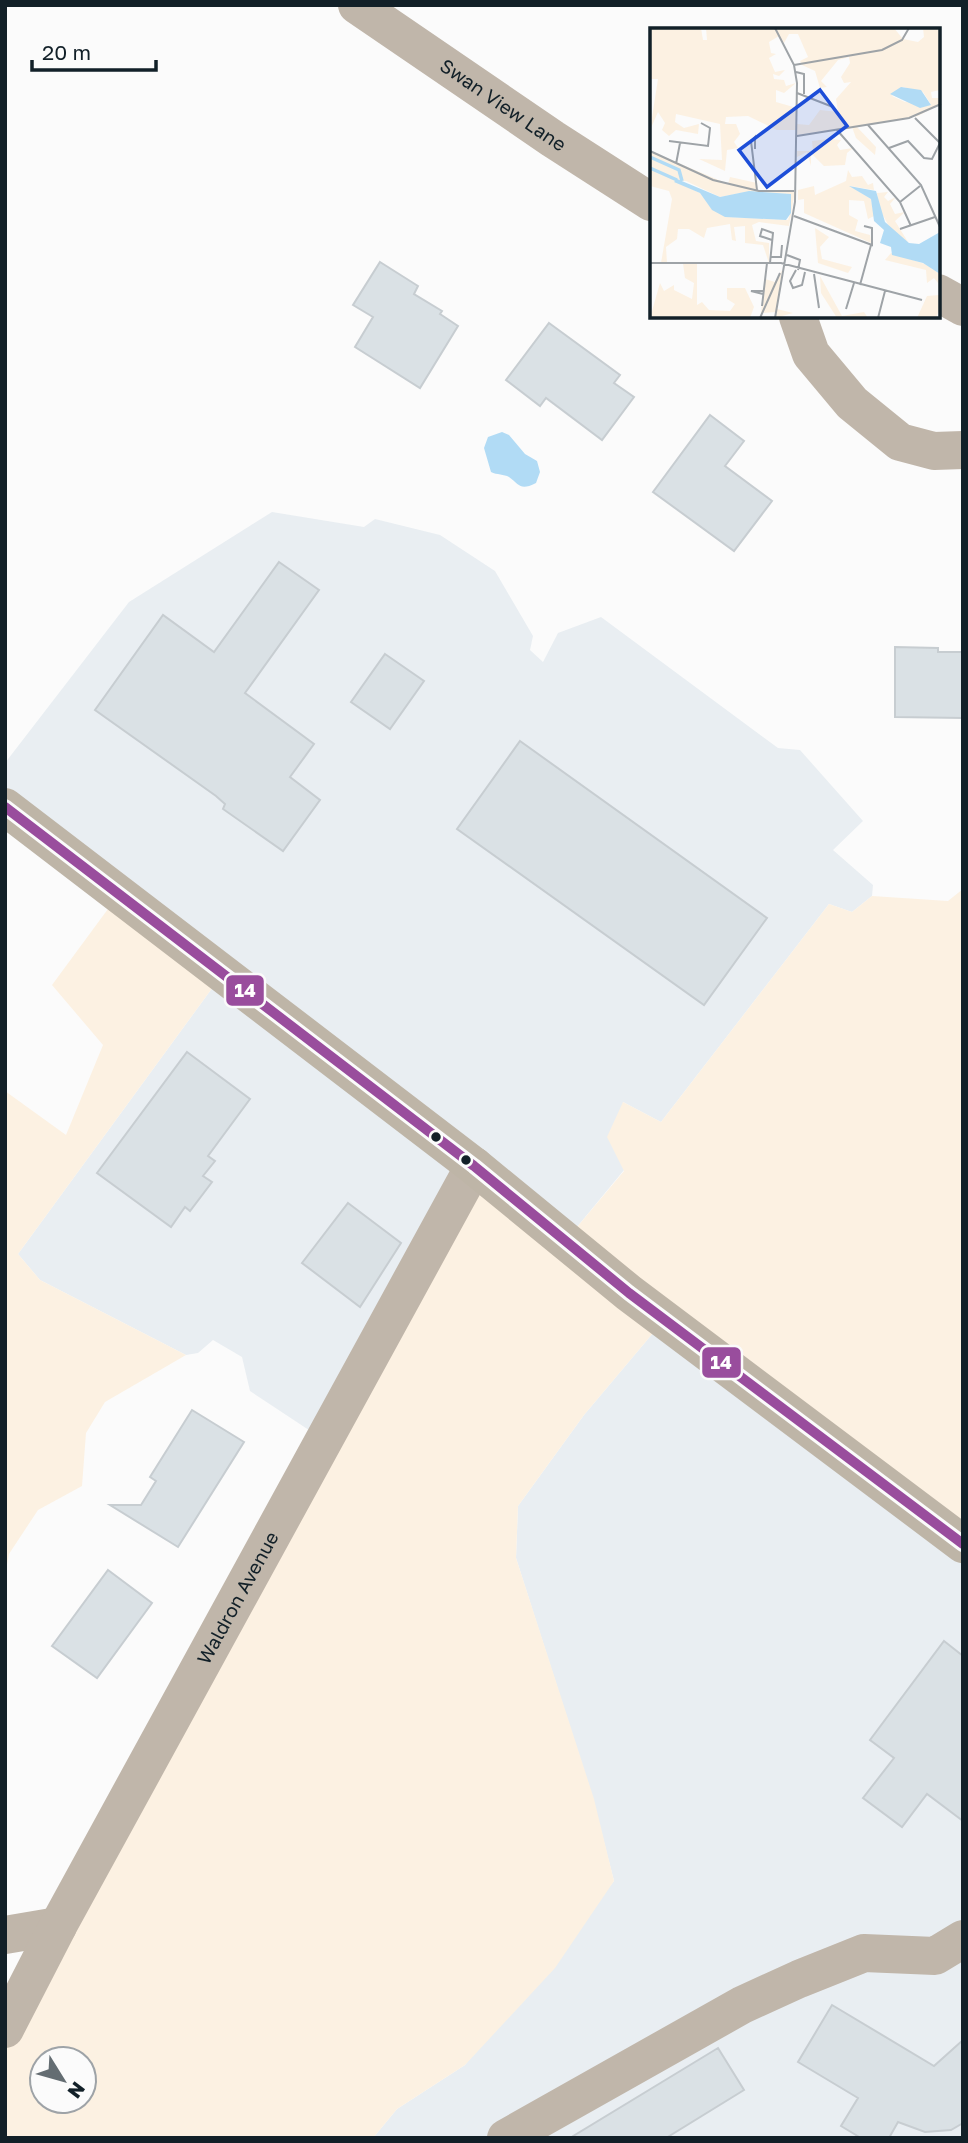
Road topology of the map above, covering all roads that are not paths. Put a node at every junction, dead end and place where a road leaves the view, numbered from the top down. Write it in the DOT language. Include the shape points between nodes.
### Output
graph roads {
  1 [pos="358,5"];
  2 [pos="650,201"];
  3 [pos="940,294"];
  4 [pos="963,307"];
  5 [pos="798,318"];
  6 [pos="963,450"];
  7 [pos="5,807"];
  8 [pos="474,1167"];
  9 [pos="963,1544"];
  10 [pos="58,1926"];
  11 [pos="5,1935"];
  12 [pos="963,1939"];
  13 [pos="5,2029"];
  14 [pos="506,2138"];
  1 -- 2 [label="street, Swan View Lane"];
  3 -- 4 [label="street"];
  5 -- 6 [label="street" via="811,354 852,403 900,442 934,451"];
  7 -- 8 [label="main road"];
  8 -- 9 [label="main road" via="629,1293"];
  8 -- 10 [label="street, Waldron Avenue"];
  10 -- 11 [label="street"];
  10 -- 13 [label="street, Waldron Avenue"];
  12 -- 14 [label="street" via="935,1956 864,1953 799,1979 742,2005"];
}
